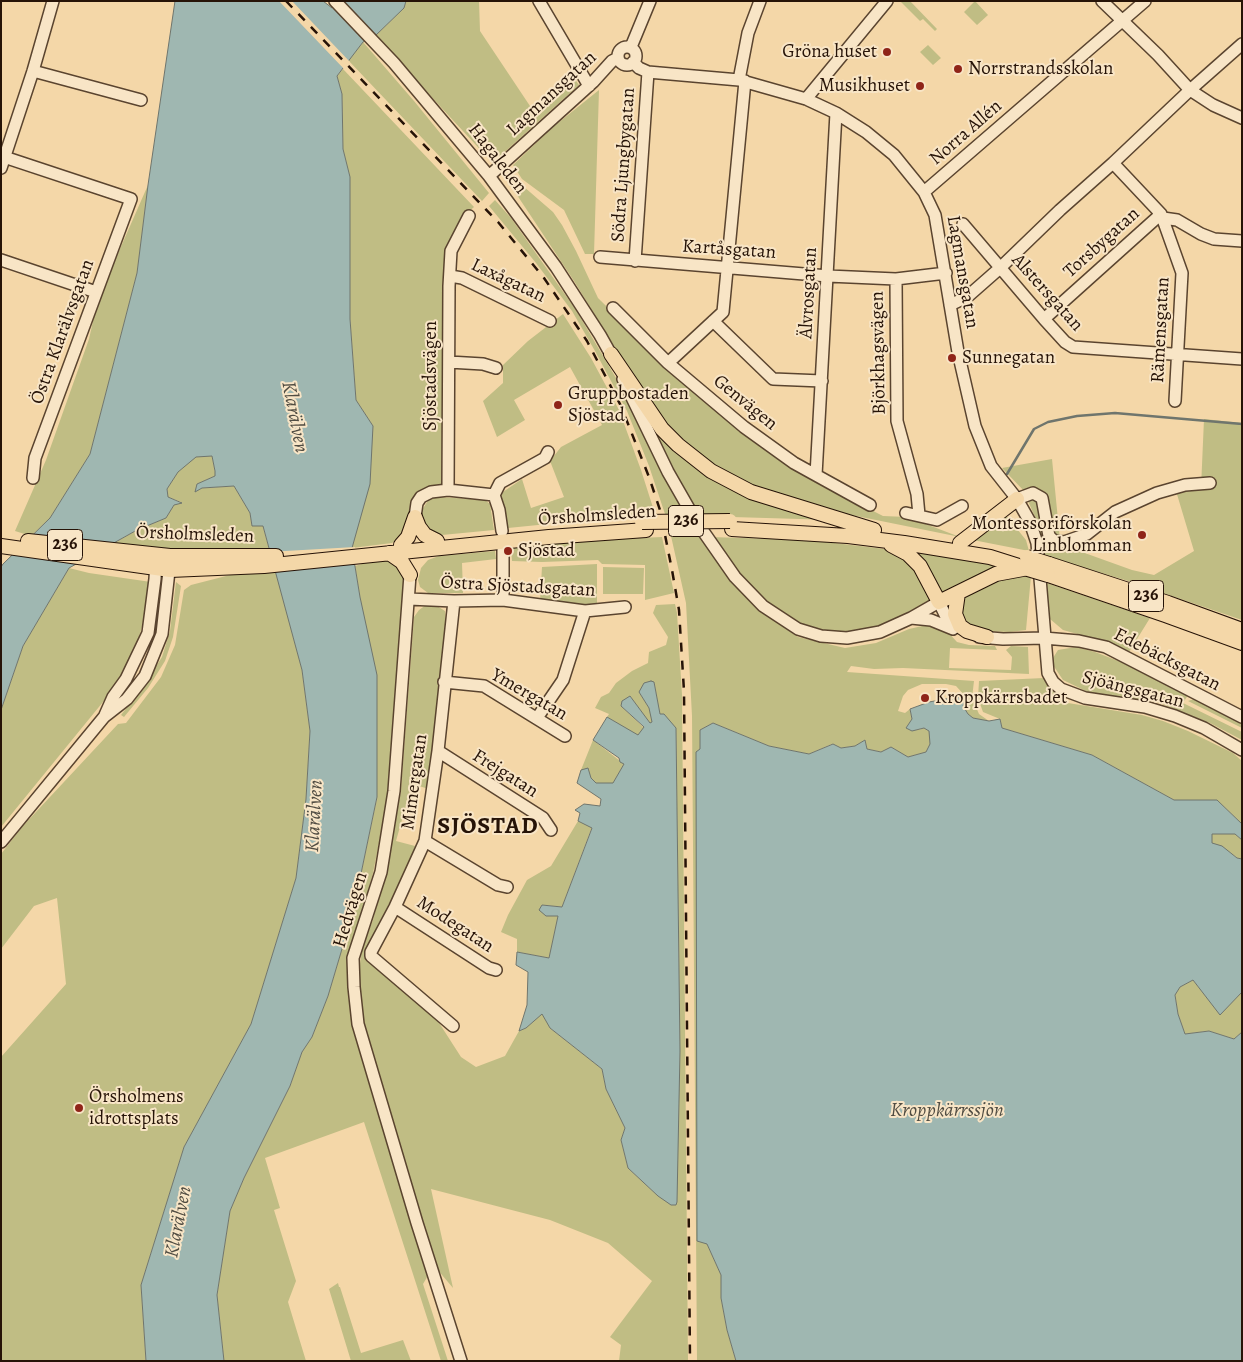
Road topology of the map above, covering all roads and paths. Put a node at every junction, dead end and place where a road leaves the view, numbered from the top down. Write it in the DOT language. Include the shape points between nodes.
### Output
graph roads {
  1 [pos="53,1"];
  2 [pos="335,1"];
  3 [pos="539,1"];
  4 [pos="650,1"];
  5 [pos="760,1"];
  6 [pos="886,1"];
  7 [pos="1102,1"];
  8 [pos="1145,1"];
  9 [pos="1122,21"];
  10 [pos="1242,44"];
  11 [pos="631,47"];
  12 [pos="618,58"];
  13 [pos="633,62"];
  14 [pos="33,71"];
  15 [pos="648,72"];
  16 [pos="742,80"];
  17 [pos="589,86"];
  18 [pos="1190,90"];
  19 [pos="806,99"];
  20 [pos="140,100"];
  21 [pos="836,112"];
  22 [pos="1242,118"];
  23 [pos="2,161"];
  24 [pos="1113,163"];
  25 [pos="489,176"];
  26 [pos="924,192"];
  27 [pos="469,216"];
  28 [pos="1162,216"];
  29 [pos="963,224"];
  30 [pos="1242,241"];
  31 [pos="600,257"];
  32 [pos="1,260"];
  33 [pos="635,261"];
  34 [pos="728,268"];
  35 [pos="1000,268"];
  36 [pos="946,273"];
  37 [pos="450,276"];
  38 [pos="828,276"];
  39 [pos="896,279"];
  40 [pos="96,292"];
  41 [pos="950,305"];
  42 [pos="613,308"];
  43 [pos="1044,319"];
  44 [pos="550,320"];
  45 [pos="713,322"];
  46 [pos="611,354"];
  47 [pos="1178,355"];
  48 [pos="1242,359"];
  49 [pos="449,362"];
  50 [pos="668,363"];
  51 [pos="496,368"];
  52 [pos="822,381"];
  53 [pos="1175,401"];
  54 [pos="548,452"];
  55 [pos="816,475"];
  56 [pos="33,478"];
  57 [pos="1210,483"];
  58 [pos="448,490"];
  59 [pos="494,495"];
  60 [pos="1017,499"];
  61 [pos="870,505"];
  62 [pos="962,506"];
  63 [pos="906,513"];
  64 [pos="919,515"];
  65 [pos="415,517"];
  66 [pos="502,531"];
  67 [pos="875,535"];
  68 [pos="1,538"];
  69 [pos="960,543"];
  70 [pos="401,545"];
  71 [pos="432,545"];
  72 [pos="1,546"];
  73 [pos="503,550"];
  74 [pos="366,552"];
  75 [pos="389,554"];
  76 [pos="156,561"];
  77 [pos="170,563"];
  78 [pos="1027,563"];
  79 [pos="1048,569"];
  80 [pos="410,575"];
  81 [pos="958,593"];
  82 [pos="409,599"];
  83 [pos="503,600"];
  84 [pos="454,601"];
  85 [pos="939,602"];
  86 [pos="626,608"];
  87 [pos="585,611"];
  88 [pos="911,618"];
  89 [pos="951,627"];
  90 [pos="1242,630"];
  91 [pos="987,637"];
  92 [pos="1044,638"];
  93 [pos="1242,643"];
  94 [pos="1048,673"];
  95 [pos="444,682"];
  96 [pos="104,717"];
  97 [pos="537,718"];
  98 [pos="1242,718"];
  99 [pos="565,736"];
  100 [pos="1242,750"];
  101 [pos="438,751"];
  102 [pos="551,830"];
  103 [pos="425,841"];
  104 [pos="1,842"];
  105 [pos="507,887"];
  106 [pos="395,907"];
  107 [pos="496,970"];
  108 [pos="453,1026"];
  109 [pos="461,1361"];
  1 -- 14 [label="street"];
  2 -- 25 [label="street, Hagaleden" via="394,63"];
  3 -- 17 [label="street"];
  4 -- 11 [label="street"];
  5 -- 16 [label="street" via="748,33"];
  6 -- 19 [label="street"];
  7 -- 9 [label="street"];
  8 -- 9 [label="street, Norra Allén"];
  9 -- 18 [label="street"];
  9 -- 26 [label="street, Norra Allén"];
  10 -- 18 [label="street"];
  11 -- 12 [label="street, Lagmansgatan" via="620,49"];
  11 -- 13 [label="street" via="636,54"];
  12 -- 13 [label="street, Lagmansgatan" via="625,65"];
  12 -- 17 [label="street, Lagmansgatan"];
  13 -- 15 [label="street, Lagmansgatan"];
  14 -- 20 [label="street"];
  14 -- 23 [label="street"];
  15 -- 16 [label="street, Lagmansgatan"];
  15 -- 33 [label="street, Södra Ljungbygatan"];
  16 -- 19 [label="street, Lagmansgatan"];
  16 -- 34 [label="street"];
  17 -- 25 [label="street, Lagmansgatan"];
  18 -- 22 [label="street"];
  18 -- 24 [label="street"];
  19 -- 21 [label="street, Lagmansgatan"];
  21 -- 26 [label="street, Lagmansgatan" via="880,143"];
  21 -- 38 [label="street, Älvrosgatan"];
  23 -- 40 [label="street, Östra Klarälvsgatan" via="131,199"];
  24 -- 28 [label="street, Rämensgatan"];
  24 -- 35 [label="street"];
  25 -- 46 [label="street, Hagaleden" via="556,267"];
  26 -- 36 [label="street, Lagmansgatan" via="936,215"];
  27 -- 37 [label="street, Sjöstadsvägen" via="451,251"];
  28 -- 30 [label="street" via="1214,239"];
  28 -- 43 [label="street, Torsbygatan"];
  28 -- 47 [label="street, Rämensgatan" via="1182,273"];
  29 -- 35 [label="street, Alstersgatan"];
  31 -- 33 [label="street, Kartåsgatan"];
  32 -- 40 [label="street"];
  33 -- 34 [label="street, Kartåsgatan"];
  34 -- 38 [label="street, Kartåsgatan"];
  34 -- 45 [label="street" via="724,312"];
  35 -- 41 [label="street" via="967,296"];
  35 -- 43 [label="street, Alstersgatan"];
  36 -- 39 [label="street, Kartåsgatan"];
  36 -- 41 [label="street, Lagmansgatan"];
  37 -- 44 [label="street, Laxågatan" via="462,278"];
  37 -- 49 [label="street, Sjöstadsvägen"];
  38 -- 39 [label="street, Kartåsgatan"];
  38 -- 52 [label="street, Älvrosgatan"];
  39 -- 64 [label="street, Björkhagsvägen" via="897,421 917,494"];
  40 -- 56 [label="street, Östra Klarälvsgatan" via="36,457"];
  41 -- 60 [label="street, Lagmansgatan" via="965,383 982,446 991,466"];
  42 -- 50 [label="street, Genvägen"];
  43 -- 47 [label="street, Alstersgatan" via="1073,347"];
  45 -- 50 [label="street"];
  45 -- 52 [label="street" via="773,380"];
  46 -- 67 [label="main road" via="662,428 711,471 751,492"];
  46 -- 88 [label="street, Hagaleden" via="668,472 696,521 734,577 763,606 798,629 834,638 880,632"];
  47 -- 48 [label="street, Alstersgatan"];
  47 -- 53 [label="street, Rämensgatan"];
  49 -- 51 [label="street"];
  49 -- 58 [label="street, Sjöstadsvägen"];
  50 -- 55 [label="street, Genvägen" via="744,427"];
  52 -- 55 [label="street, Älvrosgatan"];
  54 -- 59 [label="street" via="545,458 500,484"];
  55 -- 61 [label="street, Genvägen"];
  57 -- 60 [label="street" via="1185,485 1157,494 1116,512 1087,534 1064,542 1054,541 1049,536 1042,498 1033,493"];
  58 -- 59 [label="street"];
  58 -- 65 [label="street" via="425,494 417,503"];
  59 -- 66 [label="street"];
  60 -- 69 [label="main road"];
  60 -- 92 [label="street, Lagmansgatan" via="1037,543"];
  62 -- 64 [label="street" via="937,520"];
  63 -- 64 [label="street"];
  65 -- 70 [label="main road" via="408,537"];
  65 -- 71 [label="main road"];
  67 -- 69 [label="main road, Örsholmsleden / 236"];
  67 -- 71 [label="main road, Örsholmsleden / 236, bridge" via="811,524 591,525"];
  67 -- 78 [label="main road, Örsholmsleden / 236"];
  67 -- 85 [label="main road" via="915,560"];
  68 -- 76 [label="main road, Örsholmsleden / 236" via="128,552"];
  69 -- 78 [label="main road, Örsholmsleden / 236"];
  70 -- 71 [label="main road, Örsholmsleden / 236"];
  70 -- 74 [label="main road, Örsholmsleden / 236"];
  71 -- 75 [label="main road, Örsholmsleden / 236"];
  71 -- 80 [label="main road" via="413,565"];
  72 -- 76 [label="main road, Örsholmsleden / 236" via="111,561"];
  73 -- 83 [label="street"];
  74 -- 75 [label="main road, Örsholmsleden / 236"];
  74 -- 77 [label="main road, Örsholmsleden / 236" via="264,561"];
  75 -- 80 [label="main road" via="402,562"];
  76 -- 77 [label="main road, Örsholmsleden / 236"];
  76 -- 96 [label="street" via="148,633"];
  77 -- 96 [label="street" via="162,634 145,676 127,699"];
  78 -- 79 [label="main road, Örsholmsleden / 236, bridge"];
  78 -- 81 [label="main road"];
  79 -- 90 [label="main road, Örsholmsleden / 236" via="1168,603"];
  79 -- 93 [label="main road, Örsholmsleden / 236"];
  80 -- 82 [label="street, Hedvägen"];
  81 -- 85 [label="main road"];
  81 -- 91 [label="main road" via="956,614 960,626"];
  82 -- 84 [label="street, Östra Sjöstadsgatan"];
  82 -- 109 [label="street, Hedvägen" via="394,791 381,872 353,958 354,987 358,1024"];
  83 -- 84 [label="street, Östra Sjöstadsgatan"];
  83 -- 87 [label="street, Östra Sjöstadsgatan"];
  84 -- 95 [label="street, Mimergatan"];
  85 -- 88 [label="street, Hagaleden"];
  85 -- 89 [label="street"];
  86 -- 87 [label="street, Östra Sjöstadsgatan"];
  87 -- 97 [label="street" via="562,680"];
  88 -- 89 [label="street, Edebäcksgatan"];
  89 -- 91 [label="street, Edebäcksgatan" via="966,636"];
  91 -- 92 [label="street, Edebäcksgatan"];
  92 -- 94 [label="street, Lagmansgatan"];
  92 -- 98 [label="street, Edebäcksgatan" via="1106,647"];
  94 -- 100 [label="street, Sjöängsgatan" via="1061,689 1085,698 1145,707 1175,716"];
  95 -- 97 [label="street, Ymergatan" via="484,686"];
  95 -- 101 [label="street, Mimergatan"];
  96 -- 104 [label="street"];
  97 -- 99 [label="street, Ymergatan"];
  101 -- 102 [label="street, Frejgatan" via="543,818"];
  101 -- 103 [label="street, Mimergatan"];
  103 -- 105 [label="street" via="498,885"];
  103 -- 106 [label="street, Mimergatan"];
  106 -- 107 [label="street, Modegatan"];
  106 -- 108 [label="street, Mimergatan" via="371,956"];
}
